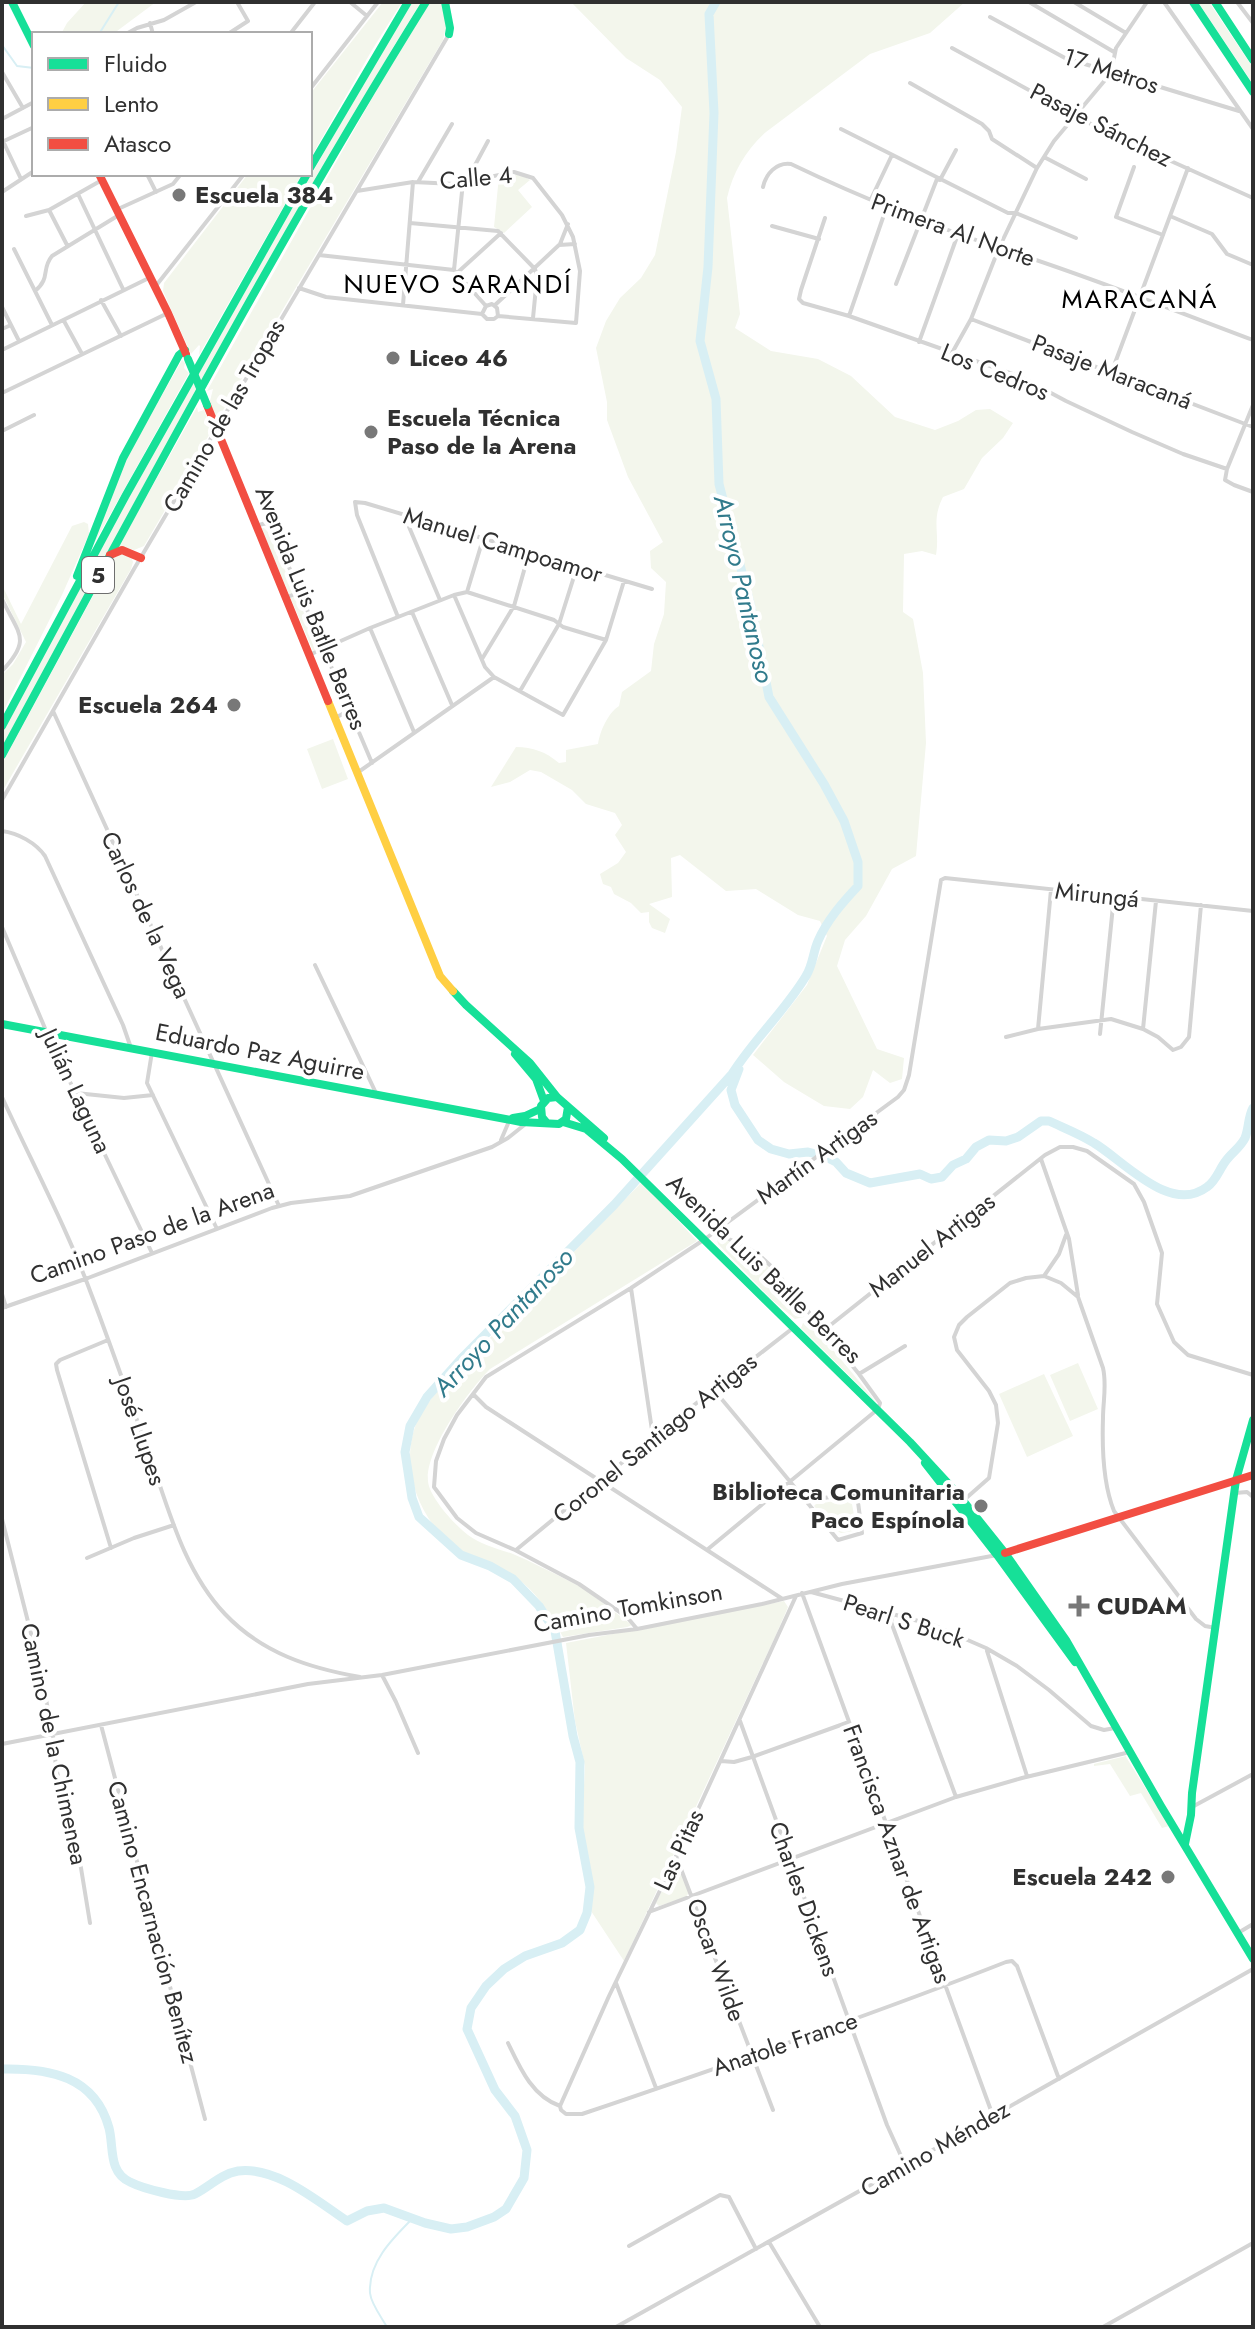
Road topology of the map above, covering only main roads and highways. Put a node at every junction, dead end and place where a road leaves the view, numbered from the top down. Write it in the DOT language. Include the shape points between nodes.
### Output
graph roads {
  1 [pos="12,2"];
  2 [pos="408,2"];
  3 [pos="426,2"];
  4 [pos="445,2"];
  5 [pos="1193,2"];
  6 [pos="1215,2"];
  7 [pos="449,34"];
  8 [pos="32,42"];
  9 [pos="1253,60"];
  10 [pos="1253,92"];
  11 [pos="312,165"];
  12 [pos="306,176"];
  13 [pos="100,177"];
  14 [pos="187,355"];
  15 [pos="107,558"];
  16 [pos="141,558"];
  17 [pos="66,605"];
  18 [pos="2,726"];
  19 [pos="2,755"];
  20 [pos="2,1024"];
  21 [pos="505,1042"];
  22 [pos="557,1097"];
  23 [pos="542,1105"];
  24 [pos="568,1107"];
  25 [pos="525,1120"];
  26 [pos="563,1122"];
  27 [pos="550,1124"];
  28 [pos="625,1161"];
  29 [pos="1253,1420"];
  30 [pos="1253,1475"];
  31 [pos="1236,1480"];
  32 [pos="960,1502"];
  33 [pos="1001,1554"];
  34 [pos="1089,1681"];
  35 [pos="1190,1808"];
  36 [pos="1176,1831"];
  37 [pos="1185,1844"];
  38 [pos="1253,1959"];
  1 -- 8 [label="main road"];
  2 -- 11 [label="main road"];
  3 -- 15 [label="main road, 5" via="363,103"];
  4 -- 7 [label="main road"];
  5 -- 10 [label="main road"];
  6 -- 9 [label="main road"];
  12 -- 17 [label="main road, 5"];
  13 -- 14 [label="main road, Avenida Luis Batlle Berres"];
  14 -- 17 [label="main road" via="179,355 123,458"];
  14 -- 21 [label="main road, Avenida Luis Batlle Berres, bridge" via="440,976"];
  15 -- 16 [label="main road" via="122,550"];
  15 -- 19 [label="main road, 5"];
  17 -- 18 [label="main road, 5"];
  20 -- 25 [label="main road, Eduardo Paz Aguirre"];
  21 -- 22 [label="main road, Avenida Luis Batlle Berres"];
  21 -- 23 [label="main road, Avenida Luis Batlle Berres" via="536,1079"];
  22 -- 23 [label="main road"];
  22 -- 24 [label="main road"];
  23 -- 25 [label="main road"];
  23 -- 27 [label="main road" via="542,1117"];
  24 -- 26 [label="main road"];
  24 -- 28 [label="main road, Avenida Luis Batlle Berres"];
  25 -- 27 [label="main road"];
  26 -- 27 [label="main road"];
  26 -- 28 [label="main road, Avenida Luis Batlle Berres" via="586,1129"];
  28 -- 32 [label="main road, Avenida Luis Batlle Berres" via="878,1409"];
  29 -- 31 [label="main road"];
  30 -- 31 [label="main road, Camino Tomkinson"];
  31 -- 33 [label="main road, Camino Tomkinson"];
  31 -- 35 [label="main road"];
  32 -- 33 [label="main road, Avenida Luis Batlle Berres"];
  32 -- 33 [label="main road, Avenida Luis Batlle Berres" via="972,1524"];
  33 -- 34 [label="main road, Avenida Luis Batlle Berres"];
  33 -- 34 [label="main road, Avenida Luis Batlle Berres" via="1029,1586"];
  34 -- 36 [label="main road, Avenida Luis Batlle Berres"];
  35 -- 36 [label="main road" via="1187,1822"];
  35 -- 37 [label="main road"];
  36 -- 37 [label="main road, Avenida Luis Batlle Berres"];
  37 -- 38 [label="main road, Avenida Luis Batlle Berres"];
}
